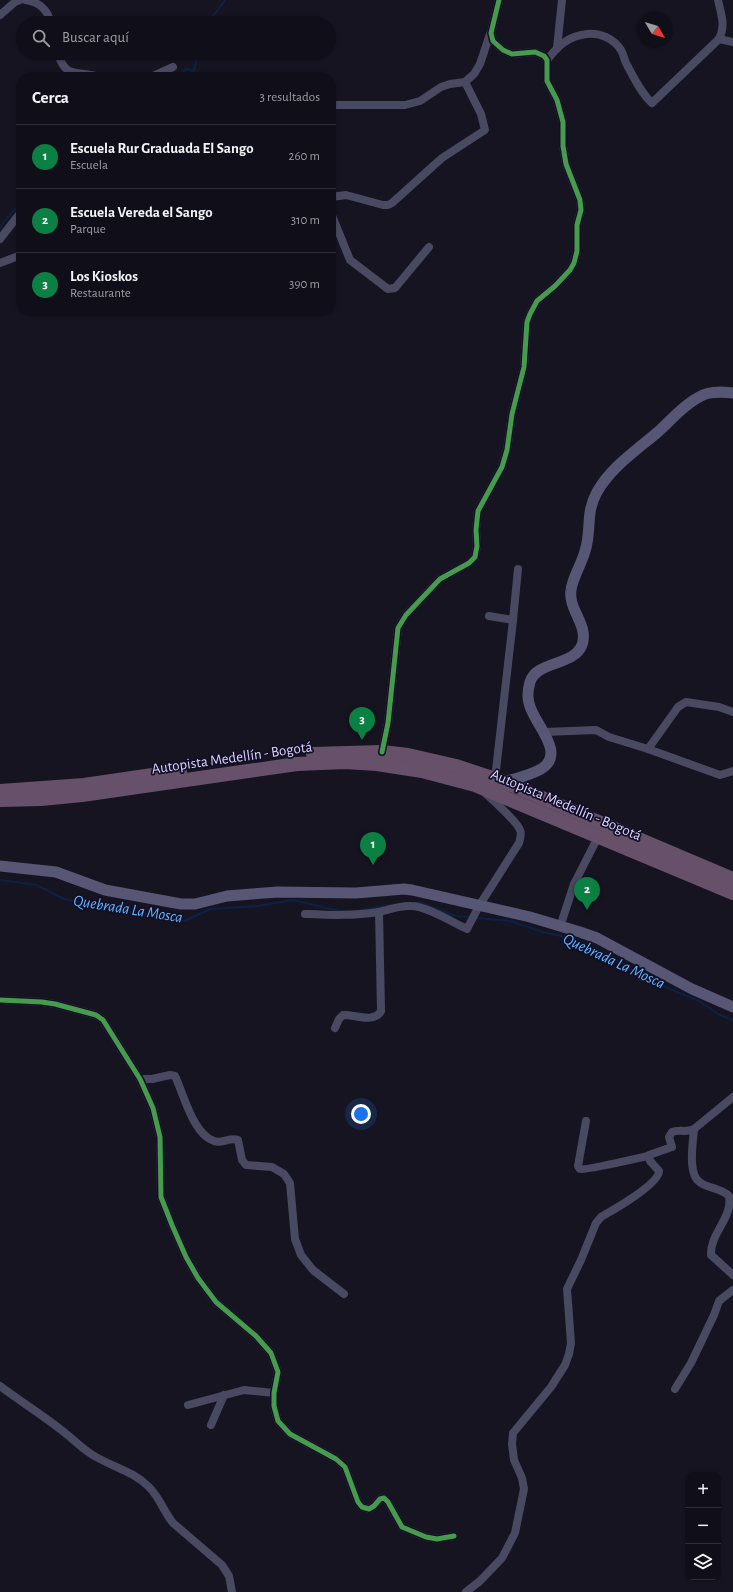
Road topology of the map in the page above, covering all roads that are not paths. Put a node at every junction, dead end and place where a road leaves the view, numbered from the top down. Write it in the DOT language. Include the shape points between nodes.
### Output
graph roads {
  1 [pos="20,0"];
  2 [pos="26,0"];
  3 [pos="499,0"];
  4 [pos="562,0"];
  5 [pos="718,0"];
  6 [pos="0,15"];
  7 [pos="49,16"];
  8 [pos="491,33"];
  9 [pos="718,39"];
  10 [pos="733,42"];
  11 [pos="557,48"];
  12 [pos="60,60"];
  13 [pos="547,60"];
  14 [pos="173,67"];
  15 [pos="70,72"];
  16 [pos="162,72"];
  17 [pos="465,82"];
  18 [pos="336,104"];
  19 [pos="336,196"];
  20 [pos="16,218"];
  21 [pos="336,225"];
  22 [pos="0,239"];
  23 [pos="429,247"];
  24 [pos="16,257"];
  25 [pos="0,262"];
  26 [pos="733,393"];
  27 [pos="518,568"];
  28 [pos="489,616"];
  29 [pos="513,620"];
  30 [pos="733,712"];
  31 [pos="544,732"];
  32 [pos="648,749"];
  33 [pos="382,752"];
  34 [pos="733,771"];
  35 [pos="499,780"];
  36 [pos="475,785"];
  37 [pos="0,791"];
  38 [pos="0,800"];
  39 [pos="598,837"];
  40 [pos="0,866"];
  41 [pos="733,879"];
  42 [pos="733,893"];
  43 [pos="476,911"];
  44 [pos="379,912"];
  45 [pos="305,914"];
  46 [pos="560,927"];
  47 [pos="0,1000"];
  48 [pos="733,1007"];
  49 [pos="335,1028"];
  50 [pos="140,1079"];
  51 [pos="733,1097"];
  52 [pos="586,1121"];
  53 [pos="694,1130"];
  54 [pos="648,1156"];
  55 [pos="733,1275"];
  56 [pos="733,1290"];
  57 [pos="344,1294"];
  58 [pos="0,1386"];
  59 [pos="675,1388"];
  60 [pos="274,1393"];
  61 [pos="224,1395"];
  62 [pos="188,1405"];
  63 [pos="211,1425"];
  64 [pos="454,1536"];
  65 [pos="232,1592"];
  66 [pos="466,1592"];
  1 -- 6 [label="street"];
  2 -- 7 [label="street" via="38,4"];
  3 -- 8 [label="street"];
  4 -- 11 [label="street"];
  5 -- 9 [label="street" via="723,22"];
  8 -- 13 [label="street" via="493,41 503,50 512,54 535,52"];
  8 -- 17 [label="street" via="480,64"];
  9 -- 10 [label="street"];
  9 -- 11 [label="street" via="652,103 626,63 622,51 609,38 591,33 582,34 566,40"];
  11 -- 13 [label="street"];
  12 -- 15 [label="street"];
  13 -- 33 [label="street" via="547,81 557,100 563,122 566,164 580,200 577,251 570,270 538,301 527,322 524,367 513,408 507,450 502,467 478,511 475,557 440,579 406,615 398,628 388,723"];
  14 -- 16 [label="street"];
  17 -- 18 [label="street" via="441,87 420,101 406,104"];
  17 -- 19 [label="street" via="481,114 485,130 442,158 392,204 383,205 346,195"];
  20 -- 22 [label="street"];
  21 -- 23 [label="street" via="350,260 388,289 395,288"];
  24 -- 25 [label="street"];
  26 -- 31 [label="street" via="712,393 694,400 620,464 605,479 597,492 589,513 586,549 570,591 572,605 582,626 582,644 576,654 544,669 530,680 529,703 532,714"];
  27 -- 29 [label="street"];
  28 -- 29 [label="street"];
  29 -- 35 [label="street"];
  30 -- 32 [label="street" via="686,702 678,707"];
  31 -- 32 [label="street" via="596,730 609,737"];
  31 -- 35 [label="street" via="551,751 546,765 529,775"];
  32 -- 34 [label="street" via="720,776"];
  33 -- 35 [label="highway, Autopista Medellín - Bogotá" via="432,760"];
  33 -- 37 [label="highway, Autopista Medellín - Bogotá" via="304,754 84,785"];
  35 -- 41 [label="highway, Autopista Medellín - Bogotá"];
  36 -- 38 [label="highway, Autopista Medellín - Bogotá" via="377,764 326,762 63,797"];
  36 -- 39 [label="highway, Autopista Medellín - Bogotá"];
  36 -- 43 [label="street" via="514,822 521,835 519,843"];
  39 -- 42 [label="highway, Autopista Medellín - Bogotá"];
  39 -- 46 [label="street" via="574,884"];
  40 -- 43 [label="street" via="50,871 105,890 181,904 195,904 227,896 278,892 363,892 404,889"];
  43 -- 44 [label="street" via="467,929 424,908 397,907"];
  43 -- 46 [label="street" via="530,917"];
  44 -- 45 [label="street" via="346,916"];
  44 -- 49 [label="street" via="381,1011 374,1017 343,1015"];
  46 -- 48 [label="street" via="597,938 692,990"];
  47 -- 50 [label="street" via="42,1002 96,1015 107,1025"];
  50 -- 57 [label="street" via="175,1076 187,1107 207,1139 216,1142 238,1140 242,1160 246,1165 272,1167 284,1174 290,1183 296,1239 302,1255 313,1270"];
  50 -- 60 [label="street" via="153,1108 160,1137 161,1197 172,1225 198,1278 216,1302 256,1336 271,1353 278,1372"];
  51 -- 53 [label="street"];
  52 -- 54 [label="street" via="578,1166 580,1169"];
  53 -- 54 [label="street" via="672,1132 672,1147 650,1153"];
  53 -- 55 [label="street" via="691,1158 696,1180 724,1191 729,1196 730,1210 714,1240 711,1255"];
  54 -- 66 [label="street" via="659,1171 657,1177 647,1187 598,1220 569,1284 566,1296 570,1354 551,1387 513,1433 514,1460 524,1489 515,1534 502,1558"];
  56 -- 59 [label="street" via="719,1301 691,1363"];
  58 -- 65 [label="street" via="90,1453 136,1475 161,1501 173,1524 222,1565 229,1576"];
  60 -- 61 [label="street" via="244,1390"];
  60 -- 64 [label="street" via="278,1421 290,1434 336,1459 345,1468 362,1507 369,1509 384,1498 402,1527 437,1539"];
  61 -- 62 [label="street"];
  61 -- 63 [label="street"];
}
